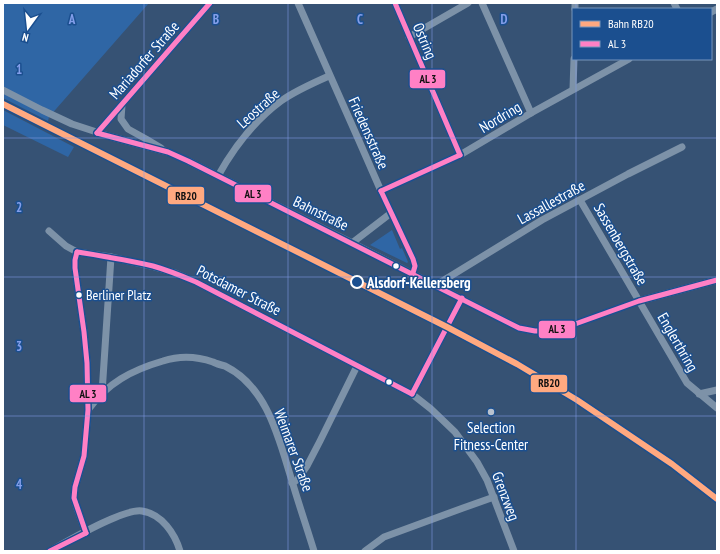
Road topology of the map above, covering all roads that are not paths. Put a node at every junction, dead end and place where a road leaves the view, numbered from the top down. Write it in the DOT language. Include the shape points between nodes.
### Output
graph roads {
  1 [pos="210,3"];
  2 [pos="298,3"];
  3 [pos="395,3"];
  4 [pos="468,3"];
  5 [pos="482,3"];
  6 [pos="409,37"];
  7 [pos="574,60"];
  8 [pos="627,60"];
  9 [pos="330,76"];
  10 [pos="573,89"];
  11 [pos="3,90"];
  12 [pos="122,105"];
  13 [pos="531,113"];
  14 [pos="97,133"];
  15 [pos="682,147"];
  16 [pos="168,152"];
  17 [pos="460,155"];
  18 [pos="218,176"];
  19 [pos="381,191"];
  20 [pos="580,200"];
  21 [pos="391,213"];
  22 [pos="49,231"];
  23 [pos="352,242"];
  24 [pos="77,252"];
  25 [pos="111,257"];
  26 [pos="413,273"];
  27 [pos="717,280"];
  28 [pos="436,285"];
  29 [pos="462,298"];
  30 [pos="639,301"];
  31 [pos="357,366"];
  32 [pos="717,390"];
  33 [pos="102,393"];
  34 [pos="412,394"];
  35 [pos="699,394"];
  36 [pos="717,408"];
  37 [pos="88,410"];
  38 [pos="292,483"];
  39 [pos="494,498"];
  40 [pos="86,532"];
  41 [pos="50,551"];
  42 [pos="180,551"];
  43 [pos="314,551"];
  44 [pos="365,551"];
  45 [pos="514,551"];
  1 -- 12 [label="street, Mariadorfer Straße"];
  2 -- 9 [label="street, Friedensstraße"];
  3 -- 6 [label="street, Ostring"];
  4 -- 6 [label="street"];
  5 -- 13 [label="street"];
  6 -- 17 [label="street, Ostring"];
  7 -- 10 [label="street"];
  8 -- 10 [label="street, Nordring"];
  9 -- 18 [label="street, Leostraße" via="282,101 262,118 241,140"];
  9 -- 19 [label="street, Friedensstraße"];
  10 -- 13 [label="street, Nordring"];
  11 -- 14 [label="street, Bahnstraße" via="72,124"];
  12 -- 14 [label="street, Mariadorfer Straße"];
  12 -- 16 [label="street, Bahnstraße" via="121,119 128,129"];
  13 -- 17 [label="street, Nordring"];
  14 -- 16 [label="street, Bahnstraße"];
  15 -- 20 [label="street, Lassallestraße"];
  16 -- 18 [label="street, Bahnstraße"];
  17 -- 19 [label="street, Nordring"];
  18 -- 23 [label="street, Bahnstraße"];
  19 -- 21 [label="street, Friedensstraße"];
  20 -- 28 [label="street, Lassallestraße" via="542,220"];
  20 -- 30 [label="street, Sassenbergstraße"];
  21 -- 23 [label="street"];
  21 -- 26 [label="street, Friedensstraße" via="413,258"];
  22 -- 24 [label="street, Potsdamer Straße"];
  23 -- 26 [label="street, Bahnstraße"];
  24 -- 25 [label="street, Potsdamer Straße"];
  24 -- 37 [label="street" via="75,268 87,363"];
  25 -- 31 [label="street, Potsdamer Straße" via="175,273 196,282"];
  25 -- 33 [label="street"];
  26 -- 28 [label="street, Bahnstraße"];
  27 -- 30 [label="street, Bahnstraße"];
  28 -- 29 [label="street, Bahnstraße"];
  29 -- 30 [label="street, Bahnstraße" via="519,328 535,331 564,328"];
  29 -- 34 [label="street"];
  30 -- 35 [label="street, Englerthring" via="687,383"];
  31 -- 34 [label="street, Potsdamer Straße"];
  31 -- 38 [label="street" via="307,466"];
  32 -- 35 [label="street"];
  33 -- 37 [label="street, Weimarer Straße"];
  33 -- 38 [label="street, Weimarer Straße" via="132,372 168,359 196,357 225,366 250,386 270,417"];
  34 -- 39 [label="street, Grenzweg" via="442,418 464,442 481,468"];
  35 -- 36 [label="street, Englerthring"];
  37 -- 40 [label="street" via="84,456 74,498"];
  38 -- 43 [label="street, Weimarer Straße"];
  39 -- 44 [label="street" via="384,537"];
  39 -- 45 [label="street, Grenzweg"];
  40 -- 41 [label="street"];
  40 -- 42 [label="street" via="124,514 141,511 150,513 165,524 172,532"];
}
